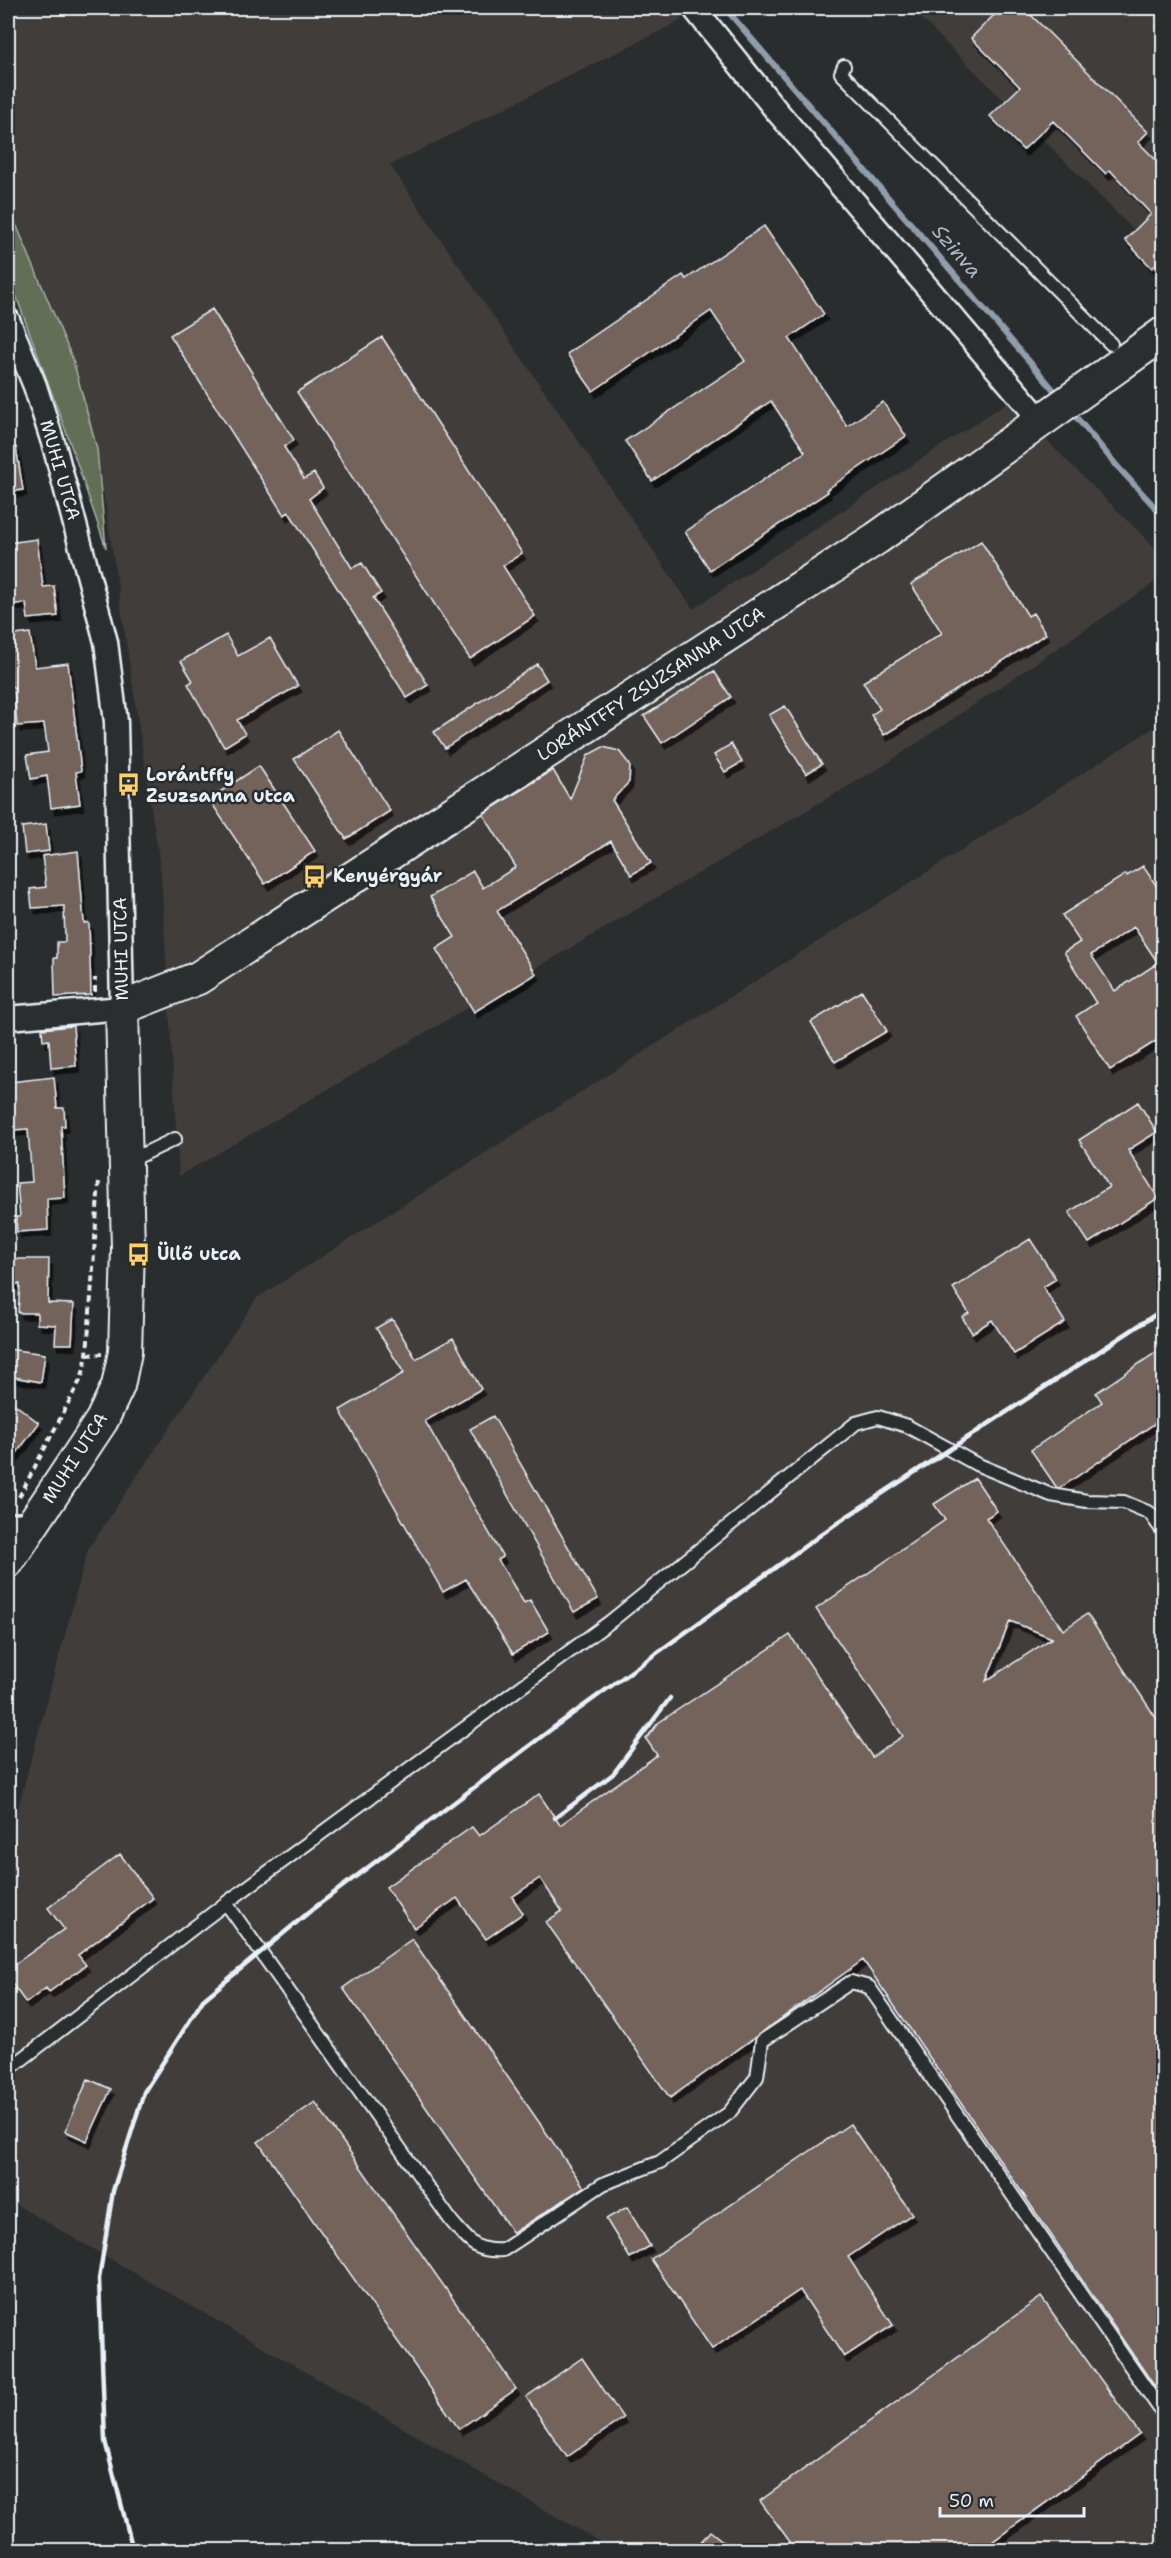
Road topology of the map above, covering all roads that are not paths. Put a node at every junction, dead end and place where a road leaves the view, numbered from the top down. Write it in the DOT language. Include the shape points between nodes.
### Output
graph roads {
  1 [pos="694,8"];
  2 [pos="844,66"];
  3 [pos="8,320"];
  4 [pos="1164,333"];
  5 [pos="1117,353"];
  6 [pos="1042,422"];
  7 [pos="122,1008"];
  8 [pos="8,1017"];
  9 [pos="175,1139"];
  10 [pos="113,1166"];
  11 [pos="20,1525"];
  12 [pos="1164,1533"];
  13 [pos="8,1561"];
  14 [pos="226,1903"];
  15 [pos="8,2070"];
  16 [pos="1164,2415"];
  1 -- 6 [label="street"];
  2 -- 5 [label="lane" via="841,73"];
  3 -- 7 [label="street, MUHI UTCA" via="55,449 106,642 116,722"];
  4 -- 5 [label="main road, LORÁNTFFY ZSUZSANNA UTCA"];
  5 -- 6 [label="main road, LORÁNTFFY ZSUZSANNA UTCA"];
  6 -- 7 [label="main road, LORÁNTFFY ZSUZSANNA UTCA" via="877,538 198,978"];
  7 -- 8 [label="street"];
  7 -- 10 [label="main road, MUHI UTCA"];
  9 -- 10 [label="lane"];
  10 -- 11 [label="main road, MUHI UTCA" via="128,1248 125,1352 118,1386 102,1420"];
  11 -- 13 [label="main road, MUHI UTCA"];
  12 -- 14 [label="lane" via="1150,1513 1124,1502 1051,1495 976,1464 906,1426 878,1417 856,1423 610,1621"];
  14 -- 15 [label="lane"];
  14 -- 16 [label="lane" via="452,2222 471,2244 485,2251 503,2250 603,2184 660,2162 729,2113 757,2077 762,2041 851,1982 869,1987"];
}
